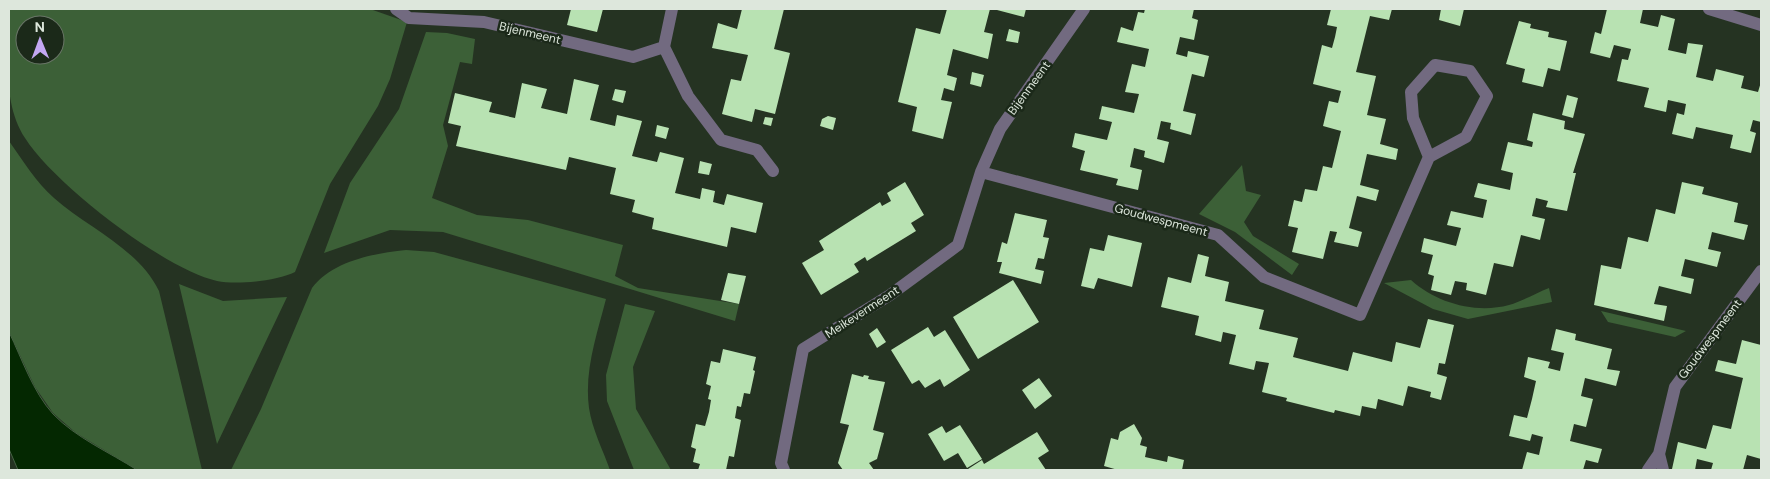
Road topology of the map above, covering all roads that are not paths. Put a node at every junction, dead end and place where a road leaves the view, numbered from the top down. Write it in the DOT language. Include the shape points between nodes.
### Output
graph roads {
  1 [pos="396,9"];
  2 [pos="672,9"];
  3 [pos="1084,9"];
  4 [pos="1709,9"];
  5 [pos="1761,25"];
  6 [pos="664,47"];
  7 [pos="1429,157"];
  8 [pos="773,171"];
  9 [pos="981,172"];
  10 [pos="1761,271"];
  11 [pos="1659,454"];
  12 [pos="784,470"];
  13 [pos="1648,470"];
  14 [pos="1663,470"];
  1 -- 6 [label="street, Bijenmeent" via="409,18 484,22 633,57"];
  2 -- 6 [label="street"];
  3 -- 9 [label="street, Bijenmeent" via="1000,129"];
  4 -- 5 [label="street"];
  6 -- 8 [label="street" via="688,96 721,140 757,150"];
  7 -- 7 [label="street" via="1466,137 1487,96 1470,71 1434,65 1411,92 1413,118"];
  7 -- 9 [label="street, Goudwespmeent" via="1360,315 1264,276 1218,235"];
  9 -- 12 [label="street, Meikevermeent" via="958,245 890,295 803,349 781,462"];
  10 -- 11 [label="street, Goudwespmeent" via="1674,387"];
  11 -- 13 [label="street"];
  11 -- 14 [label="street, Goudwespmeent"];
}
